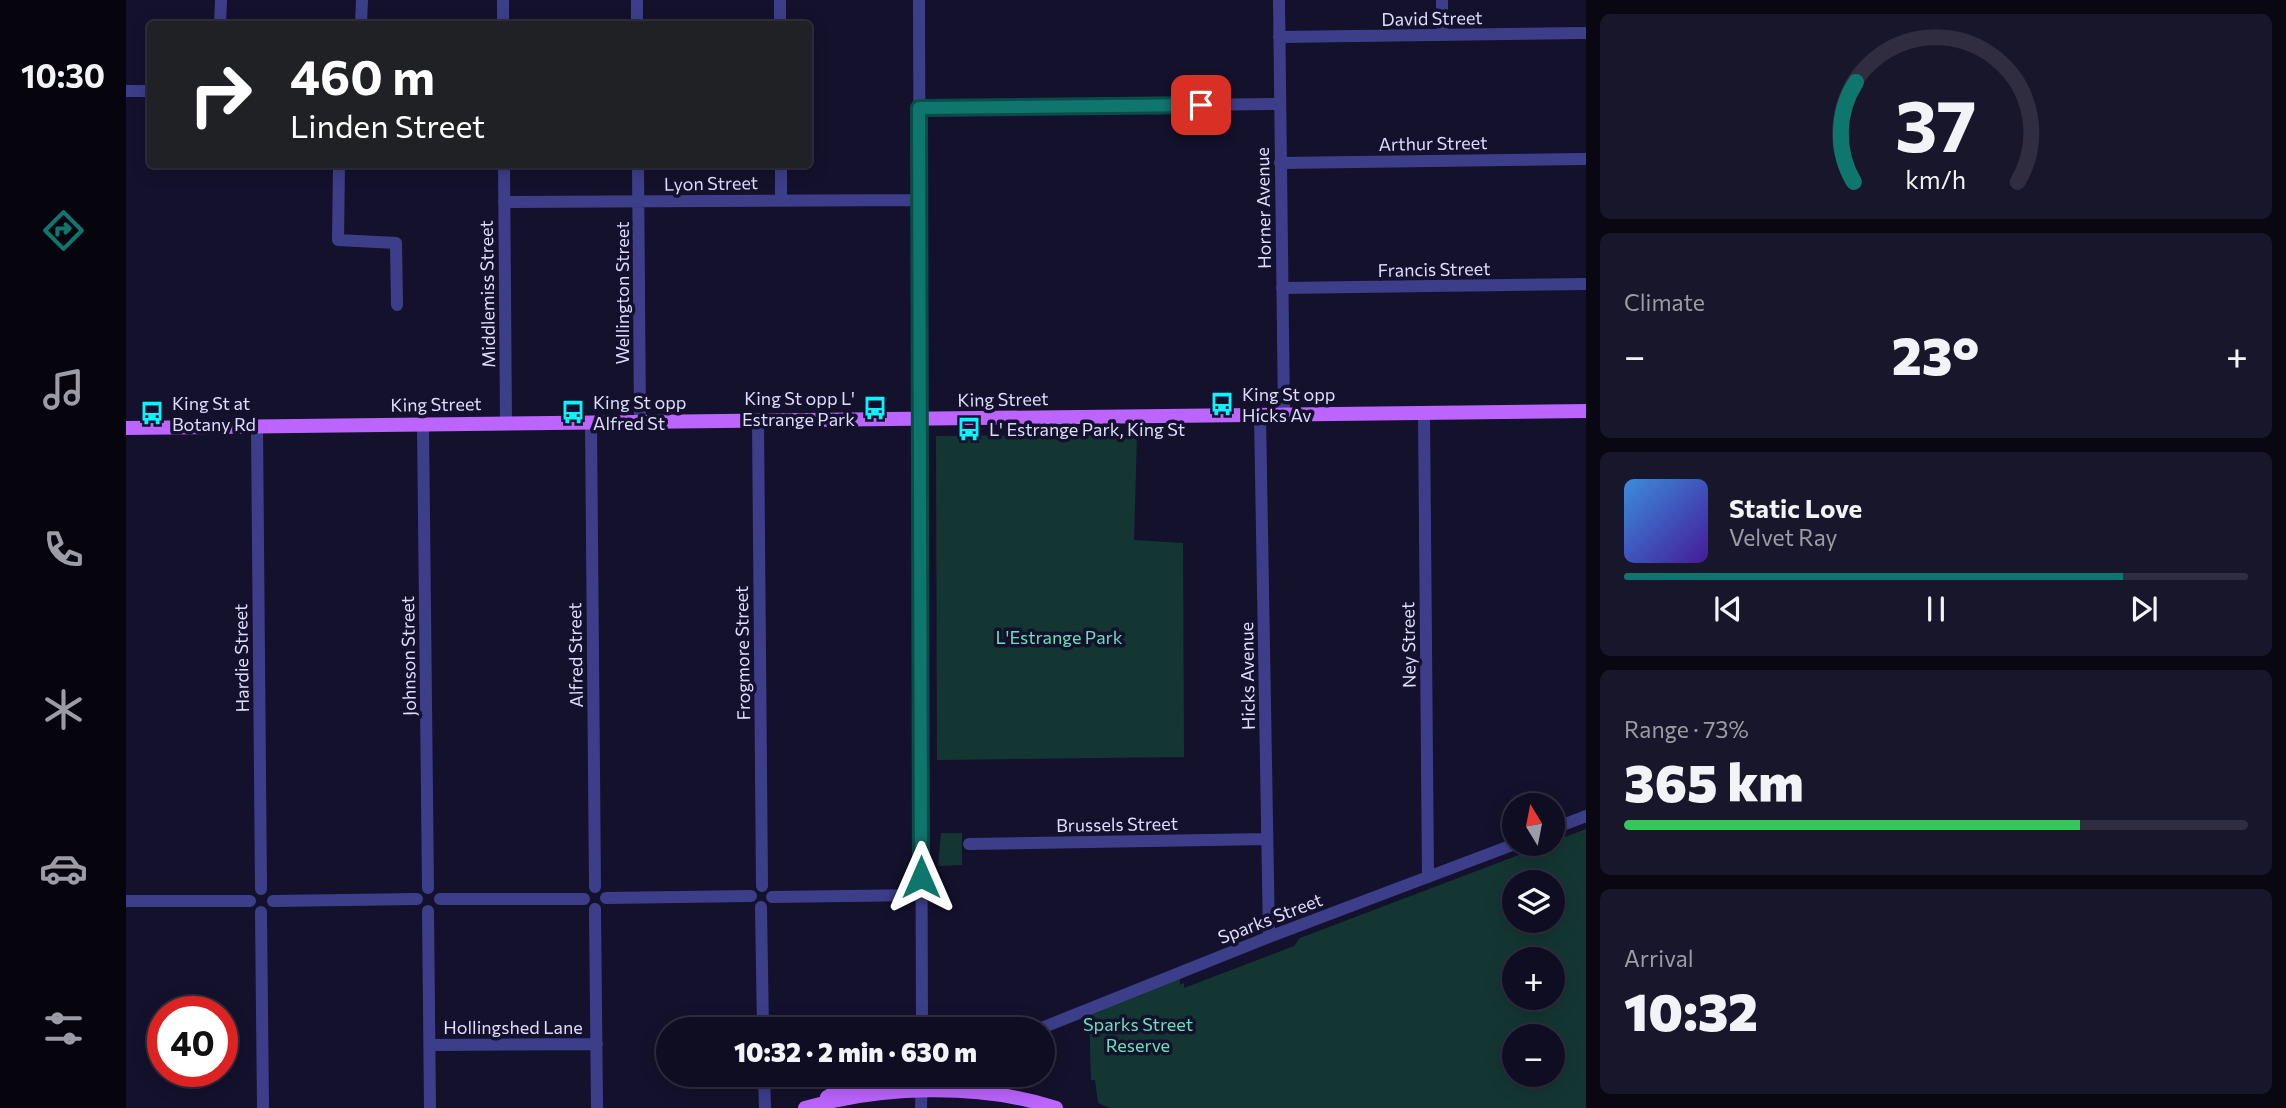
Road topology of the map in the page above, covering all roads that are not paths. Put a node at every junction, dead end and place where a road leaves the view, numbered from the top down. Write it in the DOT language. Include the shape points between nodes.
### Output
graph roads {
  1 [pos="221,0"];
  2 [pos="362,0"];
  3 [pos="503,0"];
  4 [pos="637,0"];
  5 [pos="780,0"];
  6 [pos="919,0"];
  7 [pos="1279,0"];
  8 [pos="1442,0"];
  9 [pos="220,21"];
  10 [pos="361,21"];
  11 [pos="503,21"];
  12 [pos="637,21"];
  13 [pos="780,21"];
  14 [pos="1586,33"];
  15 [pos="1442,35"];
  16 [pos="1279,37"];
  17 [pos="147,90"];
  18 [pos="126,91"];
  19 [pos="1280,104"];
  20 [pos="919,108"];
  21 [pos="1586,159"];
  22 [pos="1280,163"];
  23 [pos="339,168"];
  24 [pos="504,168"];
  25 [pos="638,168"];
  26 [pos="781,168"];
  27 [pos="781,199"];
  28 [pos="919,200"];
  29 [pos="639,201"];
  30 [pos="504,202"];
  31 [pos="1586,284"];
  32 [pos="1282,288"];
  33 [pos="397,305"];
  34 [pos="1586,411"];
  35 [pos="1424,413"];
  36 [pos="1260,415"];
  37 [pos="1284,415"];
  38 [pos="920,419"];
  39 [pos="758,421"];
  40 [pos="591,422"];
  41 [pos="640,422"];
  42 [pos="506,423"];
  43 [pos="423,424"];
  44 [pos="257,427"];
  45 [pos="126,428"];
  46 [pos="1586,816"];
  47 [pos="1565,824"];
  48 [pos="1267,839"];
  49 [pos="969,844"];
  50 [pos="1502,849"];
  51 [pos="1428,877"];
  52 [pos="762,886"];
  53 [pos="595,887"];
  54 [pos="428,888"];
  55 [pos="261,889"];
  56 [pos="922,895"];
  57 [pos="751,897"];
  58 [pos="772,897"];
  59 [pos="606,898"];
  60 [pos="417,899"];
  61 [pos="440,899"];
  62 [pos="584,899"];
  63 [pos="126,901"];
  64 [pos="250,901"];
  65 [pos="273,901"];
  66 [pos="761,908"];
  67 [pos="595,909"];
  68 [pos="428,911"];
  69 [pos="261,912"];
  70 [pos="1269,937"];
  71 [pos="763,1017"];
  72 [pos="922,1017"];
  73 [pos="1055,1023"];
  74 [pos="597,1044"];
  75 [pos="430,1045"];
  76 [pos="764,1087"];
  77 [pos="846,1087"];
  78 [pos="922,1087"];
  79 [pos="986,1087"];
  80 [pos="922,1091"];
  81 [pos="1013,1097"];
  82 [pos="806,1107"];
  83 [pos="263,1108"];
  84 [pos="430,1108"];
  85 [pos="597,1108"];
  86 [pos="765,1108"];
  87 [pos="921,1108"];
  88 [pos="1056,1108"];
  1 -- 9 [label="street"];
  2 -- 10 [label="street"];
  3 -- 11 [label="street"];
  4 -- 12 [label="street"];
  5 -- 13 [label="street"];
  6 -- 20 [label="street"];
  7 -- 16 [label="street, Horner Avenue"];
  8 -- 15 [label="street"];
  14 -- 15 [label="street, David Street"];
  15 -- 16 [label="street, David Street"];
  16 -- 19 [label="street, Horner Avenue"];
  17 -- 18 [label="street"];
  19 -- 20 [label="street"];
  19 -- 22 [label="street, Horner Avenue"];
  20 -- 28 [label="street"];
  21 -- 22 [label="street, Arthur Street"];
  22 -- 32 [label="street, Horner Avenue"];
  23 -- 33 [label="street" via="338,240 396,243"];
  24 -- 30 [label="street, Middlemiss Street"];
  25 -- 29 [label="street, Wellington Street"];
  26 -- 27 [label="street"];
  27 -- 28 [label="street, Lyon Street"];
  27 -- 29 [label="street, Lyon Street"];
  28 -- 38 [label="street"];
  29 -- 30 [label="street, Lyon Street"];
  29 -- 41 [label="street, Wellington Street"];
  30 -- 42 [label="street, Middlemiss Street"];
  31 -- 32 [label="street, Francis Street"];
  32 -- 37 [label="street, Horner Avenue"];
  34 -- 35 [label="main road, King Street"];
  35 -- 37 [label="main road, King Street"];
  35 -- 51 [label="street, Ney Street"];
  36 -- 37 [label="main road, King Street"];
  36 -- 38 [label="main road, King Street"];
  36 -- 48 [label="street, Hicks Avenue"];
  38 -- 39 [label="main road, King Street"];
  38 -- 56 [label="street"];
  39 -- 41 [label="main road, King Street"];
  39 -- 52 [label="street, Frogmore Street"];
  40 -- 41 [label="main road, King Street"];
  40 -- 42 [label="main road, King Street"];
  40 -- 53 [label="street, Alfred Street"];
  42 -- 43 [label="main road, King Street"];
  43 -- 44 [label="main road, King Street"];
  43 -- 54 [label="street, Johnson Street"];
  44 -- 45 [label="main road, King Street"];
  44 -- 55 [label="street, Hardie Street"];
  46 -- 47 [label="street"];
  48 -- 49 [label="street, Brussels Street"];
  48 -- 70 [label="street, Hicks Avenue"];
  50 -- 51 [label="street, Sparks Street"];
  51 -- 70 [label="street, Sparks Street"];
  52 -- 57 [label="street" via="753,890"];
  52 -- 58 [label="street"];
  53 -- 59 [label="street"];
  53 -- 62 [label="street"];
  54 -- 60 [label="street"];
  54 -- 61 [label="street" via="438,892"];
  55 -- 64 [label="street"];
  55 -- 65 [label="street" via="269,892"];
  56 -- 58 [label="street"];
  56 -- 72 [label="street"];
  57 -- 59 [label="street"];
  57 -- 66 [label="street"];
  58 -- 66 [label="street" via="768,906"];
  59 -- 67 [label="street"];
  60 -- 65 [label="street"];
  60 -- 68 [label="street"];
  61 -- 62 [label="street"];
  61 -- 68 [label="street" via="438,906"];
  62 -- 67 [label="street"];
  63 -- 64 [label="street"];
  64 -- 69 [label="street"];
  65 -- 69 [label="street"];
  66 -- 71 [label="street"];
  67 -- 74 [label="street"];
  68 -- 75 [label="street"];
  69 -- 83 [label="street"];
  70 -- 73 [label="street, Sparks Street"];
  74 -- 75 [label="street, Hollingshed Lane"];
  74 -- 85 [label="street"];
  75 -- 84 [label="street"];
  76 -- 86 [label="street"];
  77 -- 82 [label="main road"];
  78 -- 80 [label="street"];
  79 -- 81 [label="main road"];
  80 -- 81 [label="main road"];
  80 -- 82 [label="main road" via="871,1094"];
  80 -- 87 [label="street"];
  81 -- 88 [label="main road"];
}
